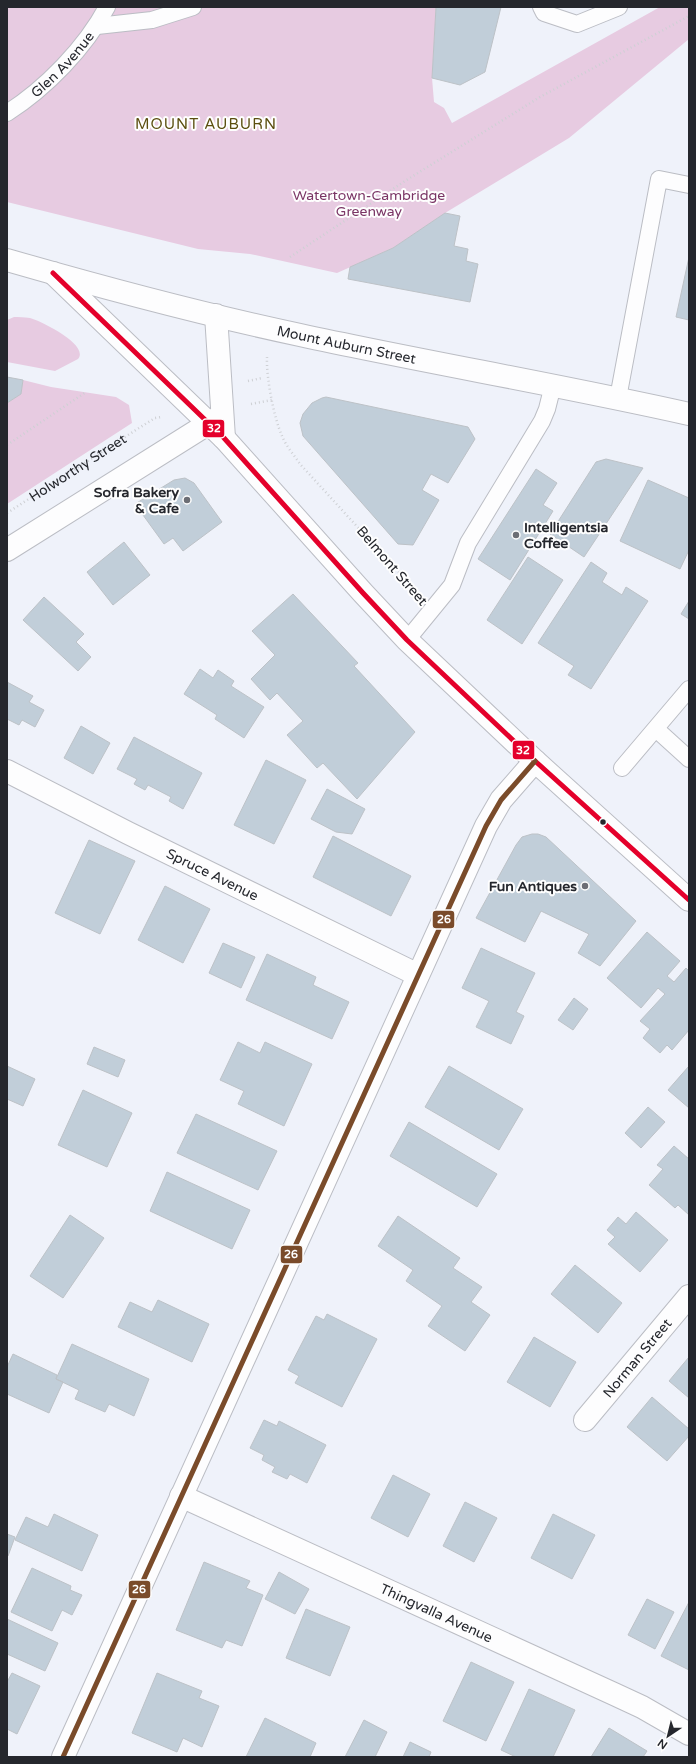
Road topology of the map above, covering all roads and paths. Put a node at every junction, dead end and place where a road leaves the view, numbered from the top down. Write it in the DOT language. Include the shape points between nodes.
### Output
graph roads {
  1 [pos="107,7"];
  2 [pos="193,7"];
  3 [pos="541,7"];
  4 [pos="619,7"];
  5 [pos="689,16"];
  6 [pos="96,26"];
  7 [pos="7,113"];
  8 [pos="689,186"];
  9 [pos="290,257"];
  10 [pos="7,260"];
  11 [pos="53,273"];
  12 [pos="216,315"];
  13 [pos="267,365"];
  14 [pos="262,378"];
  15 [pos="244,382"];
  16 [pos="553,385"];
  17 [pos="86,392"];
  18 [pos="618,398"];
  19 [pos="272,400"];
  20 [pos="252,404"];
  21 [pos="689,414"];
  22 [pos="155,418"];
  23 [pos="218,425"];
  24 [pos="7,445"];
  25 [pos="7,513"];
  26 [pos="7,550"];
  27 [pos="431,611"];
  28 [pos="407,640"];
  29 [pos="689,689"];
  30 [pos="656,729"];
  31 [pos="689,759"];
  32 [pos="535,761"];
  33 [pos="622,768"];
  34 [pos="7,772"];
  35 [pos="689,900"];
  36 [pos="418,975"];
  37 [pos="689,1296"];
  38 [pos="585,1420"];
  39 [pos="181,1496"];
  40 [pos="689,1734"];
  41 [pos="63,1757"];
  1 -- 6 [label="lane, Glen Avenue"];
  2 -- 6 [label="lane" via="152,20"];
  3 -- 4 [label="lane" via="544,14 577,24"];
  5 -- 9 [label="path" via="540,97 405,181"];
  6 -- 7 [label="lane, Glen Avenue" via="59,70 26,101"];
  8 -- 18 [label="lane" via="659,179"];
  10 -- 11 [label="street, Mount Auburn Street"];
  11 -- 12 [label="street, Mount Auburn Street"];
  11 -- 23 [label="street"];
  12 -- 16 [label="street, Mount Auburn Street" via="300,335"];
  12 -- 23 [label="street"];
  13 -- 19 [label="path, Belmont Street"];
  14 -- 15 [label="path"];
  16 -- 18 [label="street, Mount Auburn Street"];
  16 -- 27 [label="lane" via="542,421 463,552 452,585"];
  17 -- 24 [label="path"];
  18 -- 21 [label="street, Mount Auburn Street"];
  19 -- 20 [label="path"];
  19 -- 27 [label="path, Belmont Street" via="281,434 300,464"];
  22 -- 25 [label="path, Holworthy Street"];
  23 -- 26 [label="street"];
  23 -- 28 [label="street"];
  27 -- 28 [label="lane"];
  28 -- 32 [label="street"];
  29 -- 30 [label="lane"];
  30 -- 31 [label="lane"];
  30 -- 33 [label="lane"];
  32 -- 35 [label="street"];
  32 -- 36 [label="street" via="494,810"];
  34 -- 36 [label="street, Spruce Avenue"];
  36 -- 39 [label="street"];
  37 -- 38 [label="street, Norman Street"];
  39 -- 40 [label="street, Thingvalla Avenue" via="642,1707"];
  39 -- 41 [label="street"];
}
